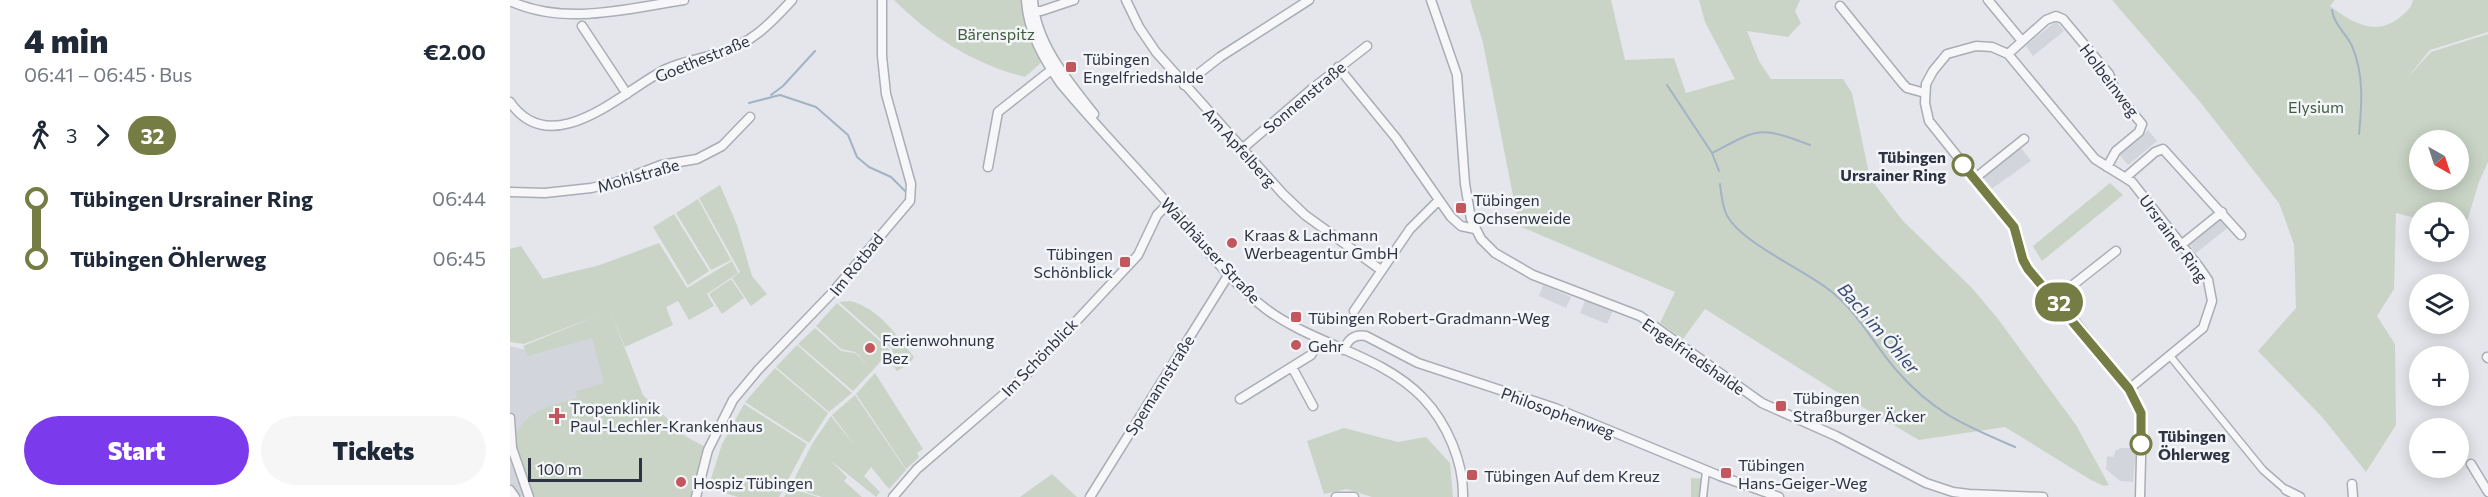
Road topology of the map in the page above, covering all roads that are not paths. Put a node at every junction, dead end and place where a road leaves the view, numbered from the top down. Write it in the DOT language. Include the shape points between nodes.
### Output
graph roads {
  1 [pos="684,0"];
  2 [pos="792,0"];
  3 [pos="882,0"];
  4 [pos="1033,0"];
  5 [pos="1074,0"];
  6 [pos="1126,0"];
  7 [pos="1309,0"];
  8 [pos="1431,0"];
  9 [pos="1988,0"];
  10 [pos="510,1"];
  11 [pos="1840,6"];
  12 [pos="1029,9"];
  13 [pos="582,26"];
  14 [pos="2022,40"];
  15 [pos="1367,46"];
  16 [pos="2008,54"];
  17 [pos="1338,67"];
  18 [pos="1054,68"];
  19 [pos="1184,85"];
  20 [pos="1925,93"];
  21 [pos="627,94"];
  22 [pos="510,102"];
  23 [pos="750,117"];
  24 [pos="2024,139"];
  25 [pos="1242,149"];
  26 [pos="988,167"];
  27 [pos="2108,167"];
  28 [pos="2126,177"];
  29 [pos="1974,179"];
  30 [pos="510,192"];
  31 [pos="1439,200"];
  32 [pos="1168,204"];
  33 [pos="2222,212"];
  34 [pos="1475,229"];
  35 [pos="2241,234"];
  36 [pos="2181,244"];
  37 [pos="2116,250"];
  38 [pos="1381,270"];
  39 [pos="1229,274"];
  40 [pos="2055,299"];
  41 [pos="1354,310"];
  42 [pos="1321,340"];
  43 [pos="1344,350"];
  44 [pos="2170,356"];
  45 [pos="1292,367"];
  46 [pos="2129,389"];
  47 [pos="1240,399"];
  48 [pos="1313,406"];
  49 [pos="510,418"];
  50 [pos="512,451"];
  51 [pos="2471,464"];
  52 [pos="1706,471"];
  53 [pos="2352,484"];
  54 [pos="510,490"];
  55 [pos="2286,490"];
  56 [pos="2488,492"];
  57 [pos="697,493"];
  58 [pos="515,497"];
  59 [pos="529,497"];
  60 [pos="893,497"];
  61 [pos="1090,497"];
  62 [pos="1338,497"];
  63 [pos="1354,497"];
  64 [pos="1463,497"];
  65 [pos="1703,497"];
  66 [pos="1779,497"];
  67 [pos="2043,497"];
  68 [pos="2140,497"];
  69 [pos="2300,497"];
  70 [pos="2353,497"];
  1 -- 10 [label="street" via="573,15 539,12"];
  2 -- 21 [label="street, Goethestraße" via="743,45 667,69"];
  3 -- 57 [label="street, Im Rotbad" via="886,94 911,184 910,201 820,307 733,400 712,441"];
  4 -- 12 [label="street, Waldhäuser Straße"];
  5 -- 12 [label="street" via="1050,9"];
  6 -- 19 [label="street, Am Apfelberg" via="1147,40"];
  7 -- 19 [label="street"];
  8 -- 34 [label="street, Engelfriedshalde" via="1457,75 1466,197"];
  9 -- 14 [label="street"];
  11 -- 20 [label="street" via="1903,84"];
  12 -- 18 [label="street, Waldhäuser Straße"];
  13 -- 21 [label="street"];
  14 -- 16 [label="street, Holbeinweg"];
  14 -- 27 [label="street, Holbeinweg" via="2046,20 2060,16 2109,74 2116,93 2142,124 2139,132 2116,151"];
  15 -- 17 [label="street, Sonnenstraße"];
  16 -- 20 [label="street" via="1984,46 1953,50 1932,71"];
  16 -- 27 [label="street, Ursrainer Ring" via="2095,159"];
  17 -- 25 [label="street, Sonnenstraße"];
  17 -- 31 [label="street" via="1389,128"];
  18 -- 26 [label="street" via="999,112"];
  18 -- 32 [label="street, Waldhäuser Straße"];
  19 -- 25 [label="street, Am Apfelberg"];
  20 -- 29 [label="street" via="1931,124"];
  21 -- 22 [label="street, Goethestraße" via="589,116 549,125 529,121"];
  23 -- 30 [label="street, Mohlstraße" via="722,146 698,159 661,165 591,188"];
  24 -- 29 [label="street"];
  25 -- 38 [label="street, Am Apfelberg" via="1299,210"];
  27 -- 28 [label="street, Ursrainer Ring"];
  28 -- 33 [label="street" via="2163,150"];
  28 -- 36 [label="street, Ursrainer Ring"];
  29 -- 40 [label="street" via="2013,226 2023,260"];
  31 -- 34 [label="street" via="1455,223"];
  31 -- 38 [label="street" via="1410,230"];
  32 -- 39 [label="street, Waldhäuser Straße"];
  32 -- 60 [label="street, Im Schönblick" via="1157,215 1138,255 1026,375 917,469"];
  33 -- 35 [label="street"];
  33 -- 36 [label="street"];
  34 -- 67 [label="street, Engelfriedshalde" via="1488,247 1510,263 1640,316 1762,403 1842,438 1926,483 1969,494"];
  36 -- 44 [label="street, Ursrainer Ring" via="2208,280 2212,301 2203,327"];
  37 -- 40 [label="street"];
  38 -- 41 [label="street"];
  39 -- 42 [label="street, Waldhäuser Straße" via="1266,310"];
  39 -- 61 [label="street, Spemannstraße"];
  40 -- 46 [label="street"];
  42 -- 43 [label="street, Waldhäuser Straße"];
  42 -- 45 [label="street" via="1311,355"];
  43 -- 52 [label="street, Philosophenweg" via="1350,339 1366,336 1418,363 1560,410"];
  43 -- 64 [label="street, Waldhäuser Straße" via="1400,379 1428,403 1456,455"];
  44 -- 46 [label="street, Ursrainer Ring"];
  44 -- 55 [label="street" via="2263,470"];
  45 -- 47 [label="street"];
  45 -- 48 [label="street"];
  46 -- 68 [label="street" via="2142,420"];
  49 -- 50 [label="street"];
  50 -- 59 [label="street"];
  51 -- 56 [label="street"];
  52 -- 65 [label="street"];
  52 -- 66 [label="street, Philosophenweg"];
  53 -- 70 [label="street"];
  54 -- 58 [label="street"];
  55 -- 69 [label="street"];
  62 -- 63 [label="street"];
}
